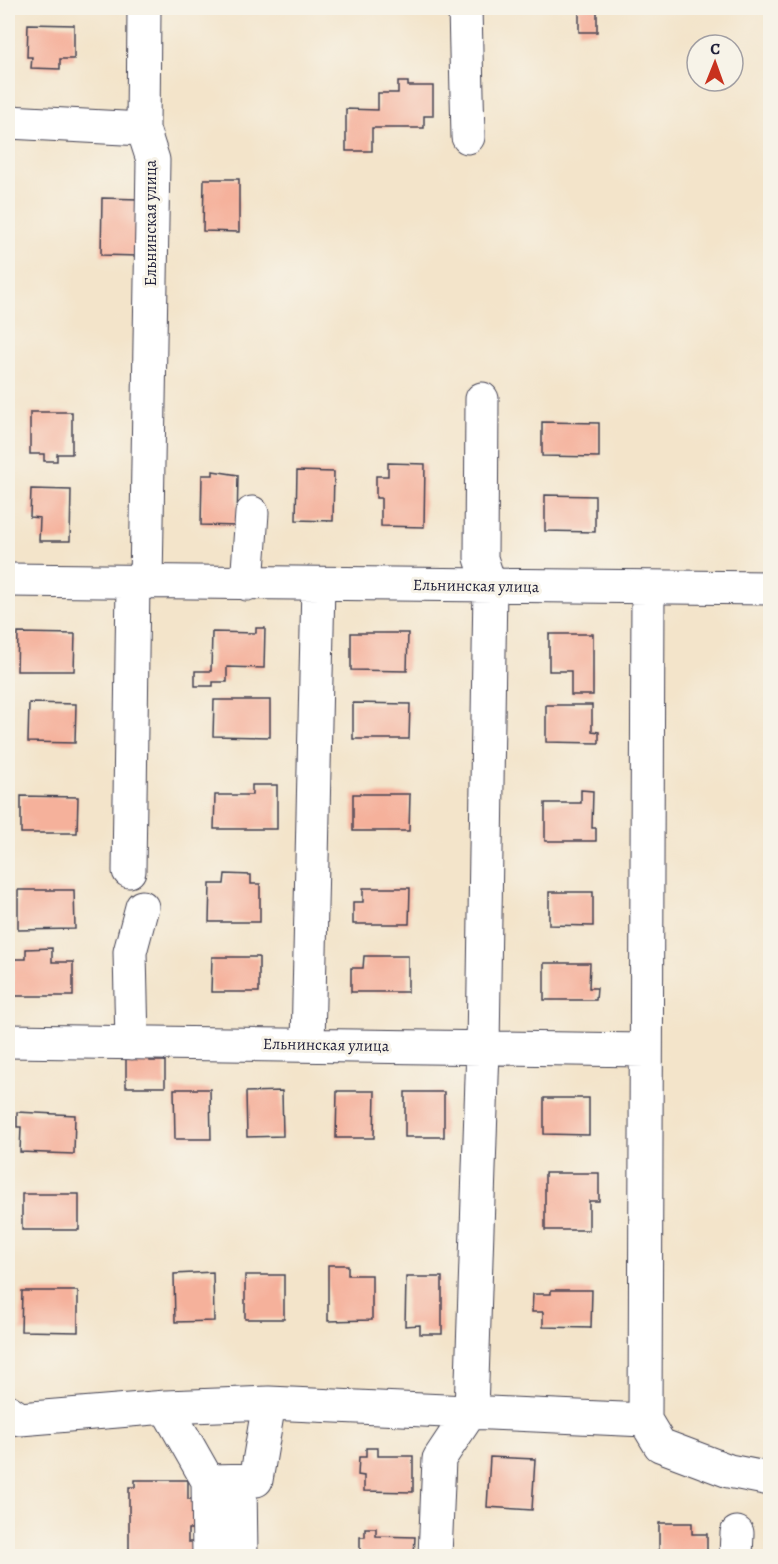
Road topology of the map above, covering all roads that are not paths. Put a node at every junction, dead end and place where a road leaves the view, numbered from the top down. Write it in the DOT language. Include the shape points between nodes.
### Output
graph roads {
  1 [pos="144,8"];
  2 [pos="465,8"];
  3 [pos="8,122"];
  4 [pos="143,129"];
  5 [pos="468,137"];
  6 [pos="482,399"];
  7 [pos="252,513"];
  8 [pos="8,580"];
  9 [pos="139,583"];
  10 [pos="247,584"];
  11 [pos="318,584"];
  12 [pos="489,586"];
  13 [pos="648,587"];
  14 [pos="771,588"];
  15 [pos="129,871"];
  16 [pos="142,907"];
  17 [pos="8,1041"];
  18 [pos="132,1043"];
  19 [pos="308,1045"];
  20 [pos="483,1048"];
  21 [pos="645,1050"];
  22 [pos="269,1403"];
  23 [pos="166,1407"];
  24 [pos="8,1411"];
  25 [pos="471,1411"];
  26 [pos="645,1420"];
  27 [pos="771,1479"];
  28 [pos="208,1481"];
  29 [pos="240,1481"];
  30 [pos="209,1557"];
  31 [pos="241,1557"];
  32 [pos="435,1557"];
  1 -- 4 [label="street, Ельнинская улица"];
  2 -- 5 [label="street"];
  3 -- 4 [label="street"];
  4 -- 9 [label="street, Ельнинская улица" via="153,160"];
  6 -- 12 [label="street" via="481,558"];
  7 -- 10 [label="street"];
  8 -- 9 [label="street, Ельнинская улица"];
  9 -- 10 [label="street, Ельнинская улица"];
  9 -- 15 [label="street"];
  10 -- 11 [label="street, Ельнинская улица"];
  11 -- 12 [label="street, Ельнинская улица"];
  11 -- 19 [label="street"];
  12 -- 13 [label="street, Ельнинская улица"];
  12 -- 20 [label="street"];
  13 -- 14 [label="street, Ельнинская улица"];
  13 -- 21 [label="street"];
  16 -- 18 [label="street" via="130,952"];
  17 -- 18 [label="street, Ельнинская улица"];
  18 -- 19 [label="street, Ельнинская улица"];
  19 -- 20 [label="street, Ельнинская улица"];
  20 -- 21 [label="street, Ельнинская улица"];
  20 -- 25 [label="street"];
  21 -- 26 [label="street"];
  22 -- 23 [label="street"];
  22 -- 25 [label="street"];
  22 -- 29 [label="street" via="256,1480"];
  23 -- 24 [label="street" via="20,1419"];
  23 -- 28 [label="street"];
  25 -- 26 [label="street"];
  25 -- 32 [label="street" via="438,1459"];
  26 -- 27 [label="street" via="660,1445 729,1471"];
  28 -- 29 [label="street"];
  28 -- 30 [label="street"];
  29 -- 31 [label="street"];
}
